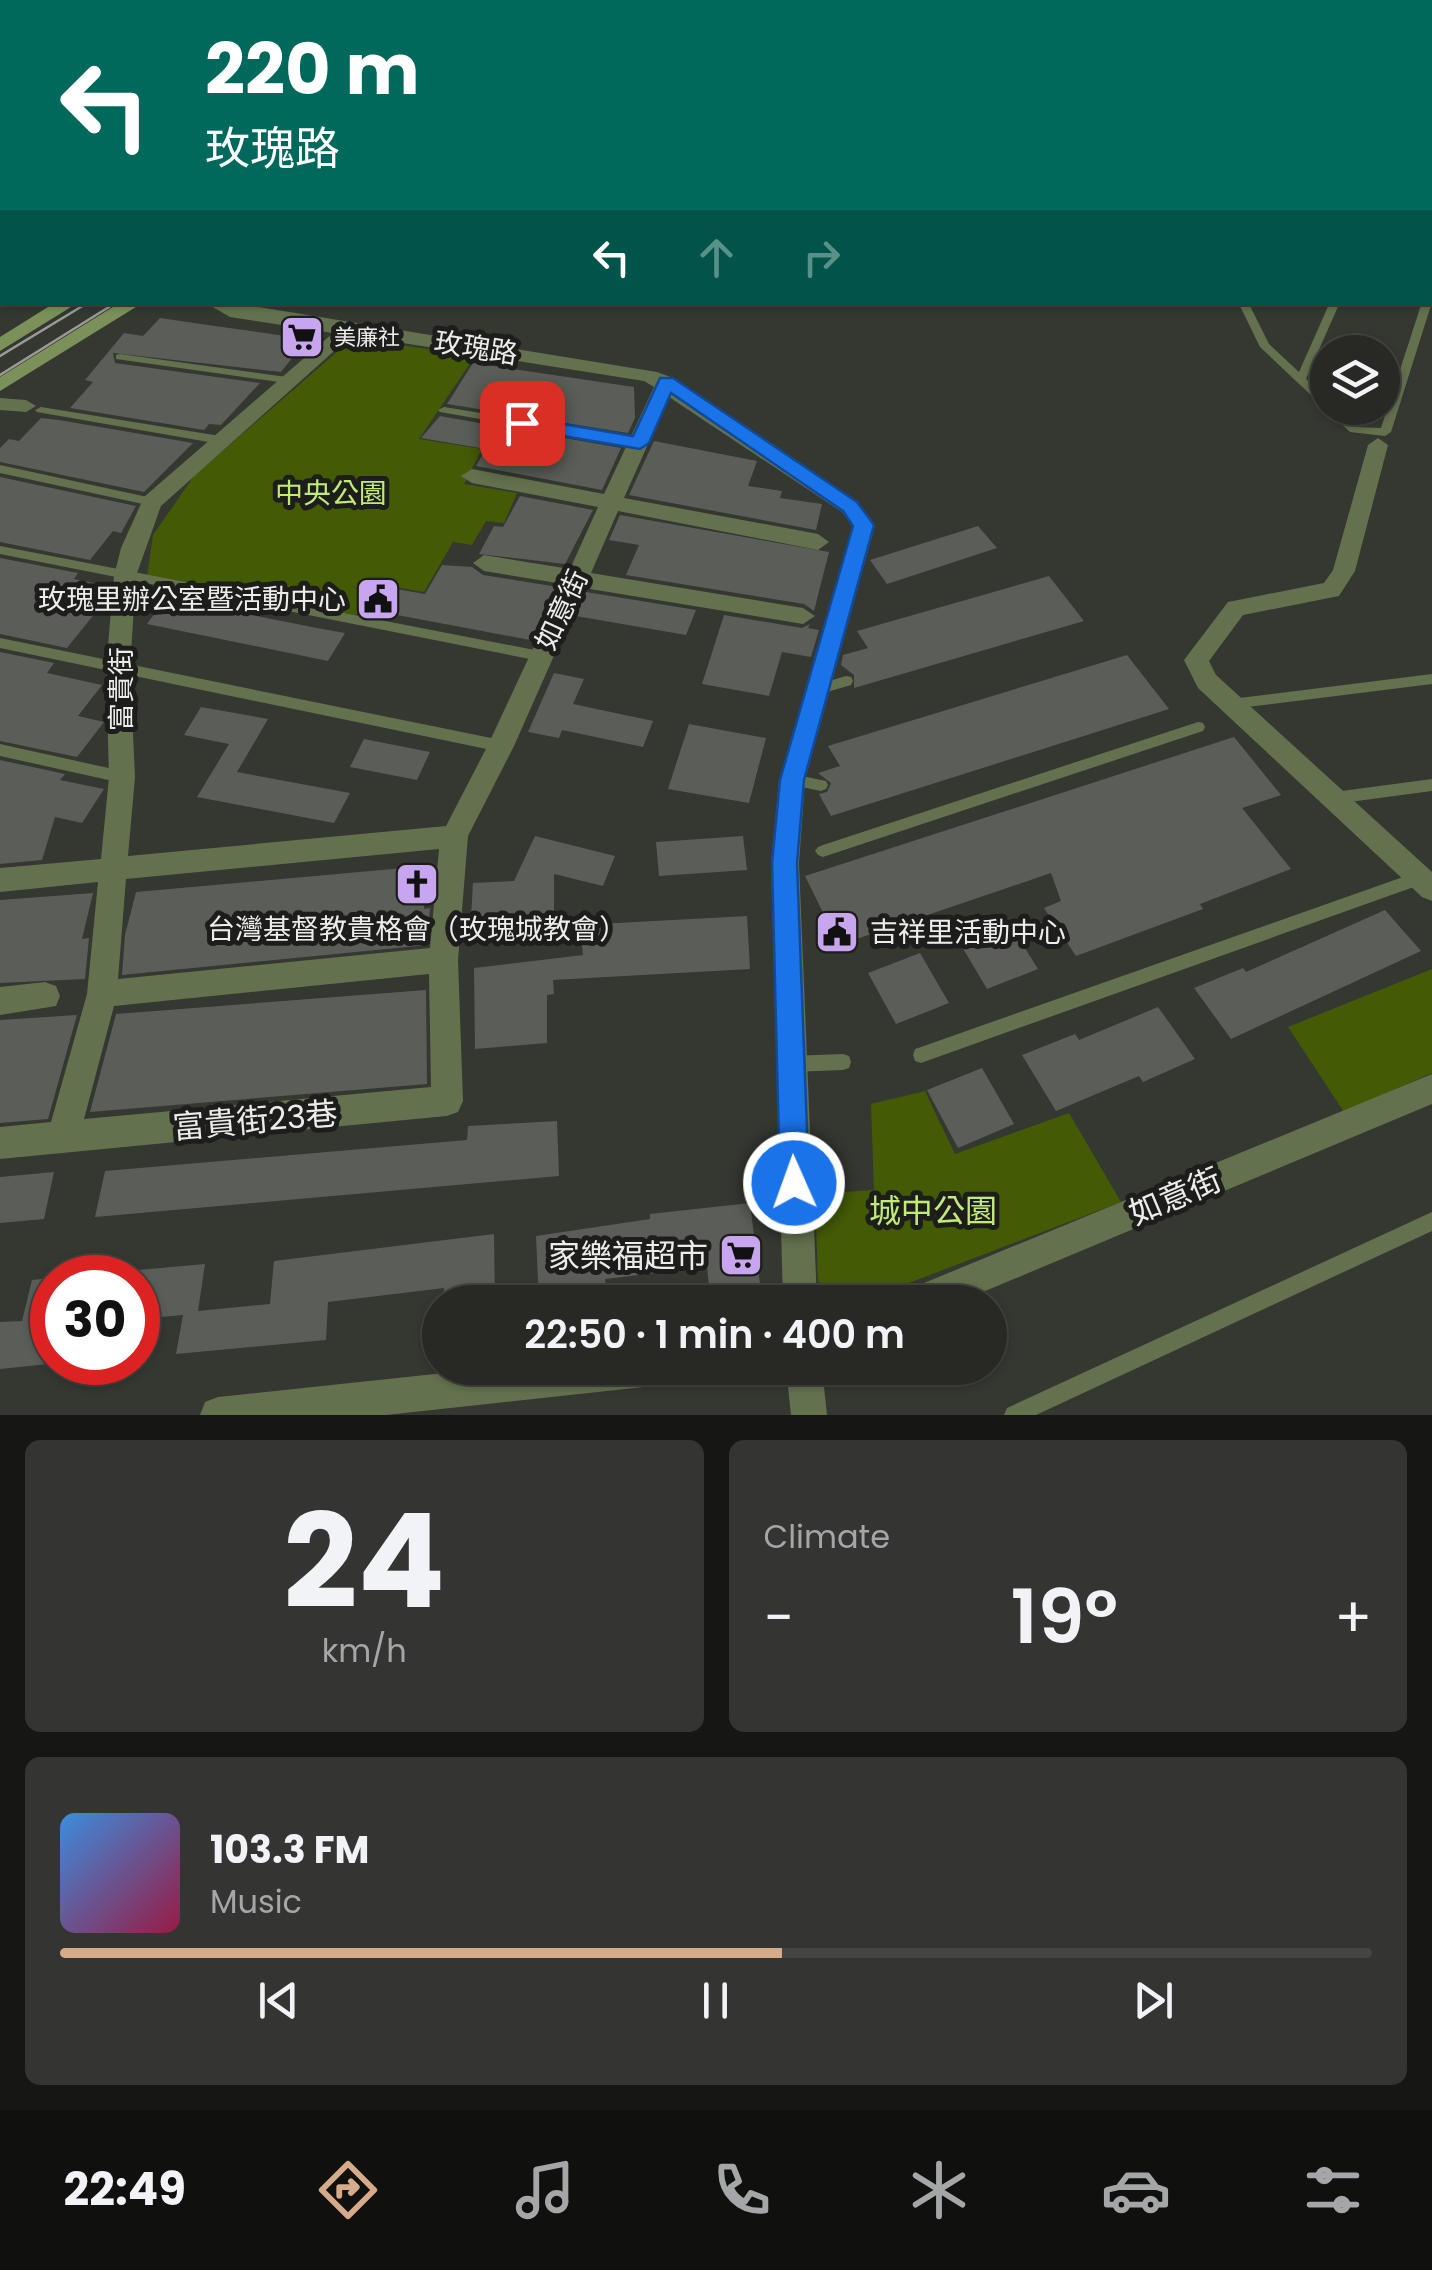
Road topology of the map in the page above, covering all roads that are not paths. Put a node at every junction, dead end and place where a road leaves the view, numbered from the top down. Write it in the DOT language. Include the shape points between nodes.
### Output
graph roads {
  1 [pos="56,305"];
  2 [pos="65,305"];
  3 [pos="129,305"];
  4 [pos="219,305"];
  5 [pos="1244,305"];
  6 [pos="1334,305"];
  7 [pos="1426,305"];
  8 [pos="349,328"];
  9 [pos="0,342"];
  10 [pos="120,357"];
  11 [pos="1301,379"];
  12 [pos="294,380"];
  13 [pos="666,382"];
  14 [pos="0,386"];
  15 [pos="1400,386"];
  16 [pos="1310,388"];
  17 [pos="0,404"];
  18 [pos="34,408"];
  19 [pos="444,410"];
  20 [pos="1349,425"];
  21 [pos="1387,425"];
  22 [pos="220,440"];
  23 [pos="640,443"];
  24 [pos="1378,445"];
  25 [pos="0,470"];
  26 [pos="472,476"];
  27 [pos="152,502"];
  28 [pos="611,504"];
  29 [pos="818,542"];
  30 [pos="0,550"];
  31 [pos="484,563"];
  32 [pos="125,576"];
  33 [pos="576,579"];
  34 [pos="803,616"];
  35 [pos="0,643"];
  36 [pos="540,656"];
  37 [pos="118,668"];
  38 [pos="1432,679"];
  39 [pos="846,682"];
  40 [pos="820,689"];
  41 [pos="1230,704"];
  42 [pos="1198,727"];
  43 [pos="501,746"];
  44 [pos="0,750"];
  45 [pos="122,777"];
  46 [pos="792,780"];
  47 [pos="821,785"];
  48 [pos="1432,785"];
  49 [pos="1334,798"];
  50 [pos="454,836"];
  51 [pos="823,850"];
  52 [pos="116,870"];
  53 [pos="0,880"];
  54 [pos="1426,884"];
  55 [pos="443,960"];
  56 [pos="102,994"];
  57 [pos="45,996"];
  58 [pos="0,1001"];
  59 [pos="921,1055"];
  60 [pos="843,1062"];
  61 [pos="790,1064"];
  62 [pos="1432,1088"];
  63 [pos="446,1102"];
  64 [pos="64,1138"];
  65 [pos="0,1143"];
  66 [pos="1432,1221"];
  67 [pos="799,1285"];
  68 [pos="960,1285"];
  69 [pos="496,1385"];
  70 [pos="806,1385"];
  71 [pos="218,1415"];
  72 [pos="810,1415"];
  73 [pos="1014,1415"];
  1 -- 9 [label="street"];
  2 -- 9 [label="street"];
  3 -- 14 [label="street"];
  4 -- 8 [label="street, 玫瑰路"];
  5 -- 11 [label="lane" via="1264,345"];
  6 -- 11 [label="lane"];
  7 -- 15 [label="lane"];
  8 -- 12 [label="street, 富貴街"];
  8 -- 13 [label="street, 玫瑰路"];
  10 -- 12 [label="lane"];
  11 -- 16 [label="lane"];
  12 -- 22 [label="street, 富貴街"];
  13 -- 23 [label="street, 如意街"];
  13 -- 40 [label="street, 玫瑰路" via="850,507 864,525"];
  17 -- 18 [label="street"];
  18 -- 22 [label="lane"];
  19 -- 23 [label="lane"];
  20 -- 21 [label="lane" via="1368,435 1385,432"];
  22 -- 27 [label="street, 富貴街"];
  23 -- 28 [label="street, 如意街"];
  24 -- 41 [label="street" via="1344,571 1331,590 1236,608 1196,660"];
  25 -- 27 [label="lane"];
  26 -- 28 [label="street"];
  27 -- 32 [label="street, 富貴街"];
  28 -- 29 [label="street"];
  28 -- 33 [label="street, 如意街"];
  30 -- 32 [label="lane"];
  31 -- 33 [label="street"];
  32 -- 36 [label="lane"];
  32 -- 37 [label="street, 富貴街"];
  33 -- 34 [label="street"];
  33 -- 36 [label="street, 如意街"];
  35 -- 37 [label="lane"];
  36 -- 43 [label="street, 如意街"];
  37 -- 43 [label="lane"];
  37 -- 45 [label="street, 富貴街"];
  38 -- 41 [label="lane"];
  39 -- 40 [label="lane"];
  40 -- 46 [label="street, 玫瑰路"];
  41 -- 49 [label="street"];
  42 -- 51 [label="lane"];
  43 -- 50 [label="street, 如意街"];
  44 -- 45 [label="lane"];
  45 -- 52 [label="street, 富貴街"];
  46 -- 47 [label="lane"];
  46 -- 61 [label="street, 玫瑰路" via="785,863"];
  48 -- 49 [label="lane"];
  49 -- 54 [label="street"];
  50 -- 52 [label="street"];
  50 -- 55 [label="street, 如意街"];
  52 -- 53 [label="street"];
  52 -- 56 [label="street, 富貴街"];
  54 -- 59 [label="lane" via="1159,968"];
  55 -- 56 [label="street"];
  55 -- 63 [label="street, 如意街"];
  56 -- 64 [label="street, 富貴街"];
  57 -- 58 [label="street"];
  60 -- 61 [label="lane"];
  61 -- 67 [label="street, 玫瑰路"];
  62 -- 68 [label="street, 如意街"];
  63 -- 64 [label="street, 富貴街23巷"];
  64 -- 65 [label="street, 富貴街23巷"];
  66 -- 73 [label="lane"];
  69 -- 71 [label="street"];
  70 -- 72 [label="street"];
}
